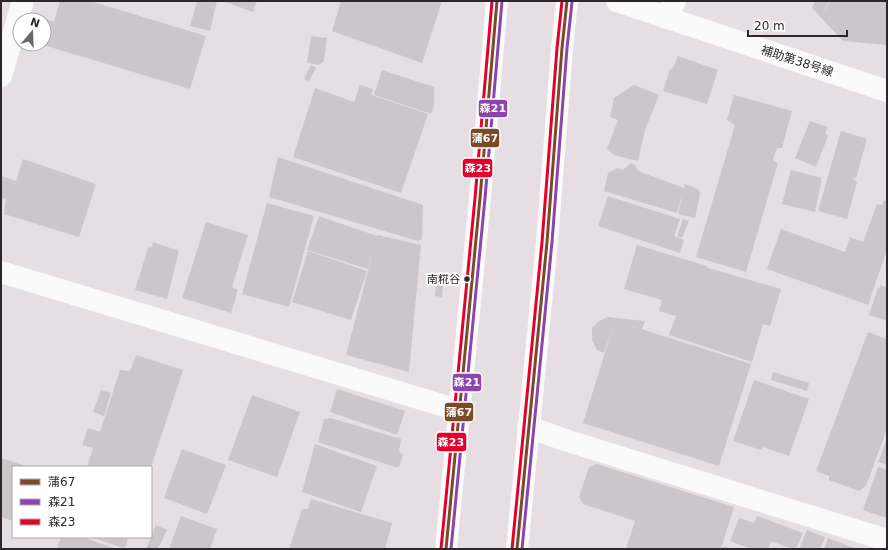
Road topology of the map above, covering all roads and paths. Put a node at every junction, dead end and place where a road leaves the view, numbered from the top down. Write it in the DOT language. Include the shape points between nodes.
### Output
graph roads {
  1 [pos="23,1"];
  2 [pos="497,1"];
  3 [pos="567,1"];
  4 [pos="617,1"];
  5 [pos="671,10"];
  6 [pos="1,76"];
  7 [pos="887,91"];
  8 [pos="1,272"];
  9 [pos="458,410"];
  10 [pos="528,427"];
  11 [pos="887,540"];
  12 [pos="446,549"];
  13 [pos="517,549"];
  1 -- 6 [label="main road"];
  2 -- 9 [label="main road"];
  3 -- 10 [label="main road" via="547,242"];
  4 -- 5 [label="main road, 補助第38号線"];
  5 -- 7 [label="main road, 補助第38号線"];
  8 -- 9 [label="main road"];
  9 -- 12 [label="main road"];
  10 -- 11 [label="main road"];
  10 -- 13 [label="main road"];
}
